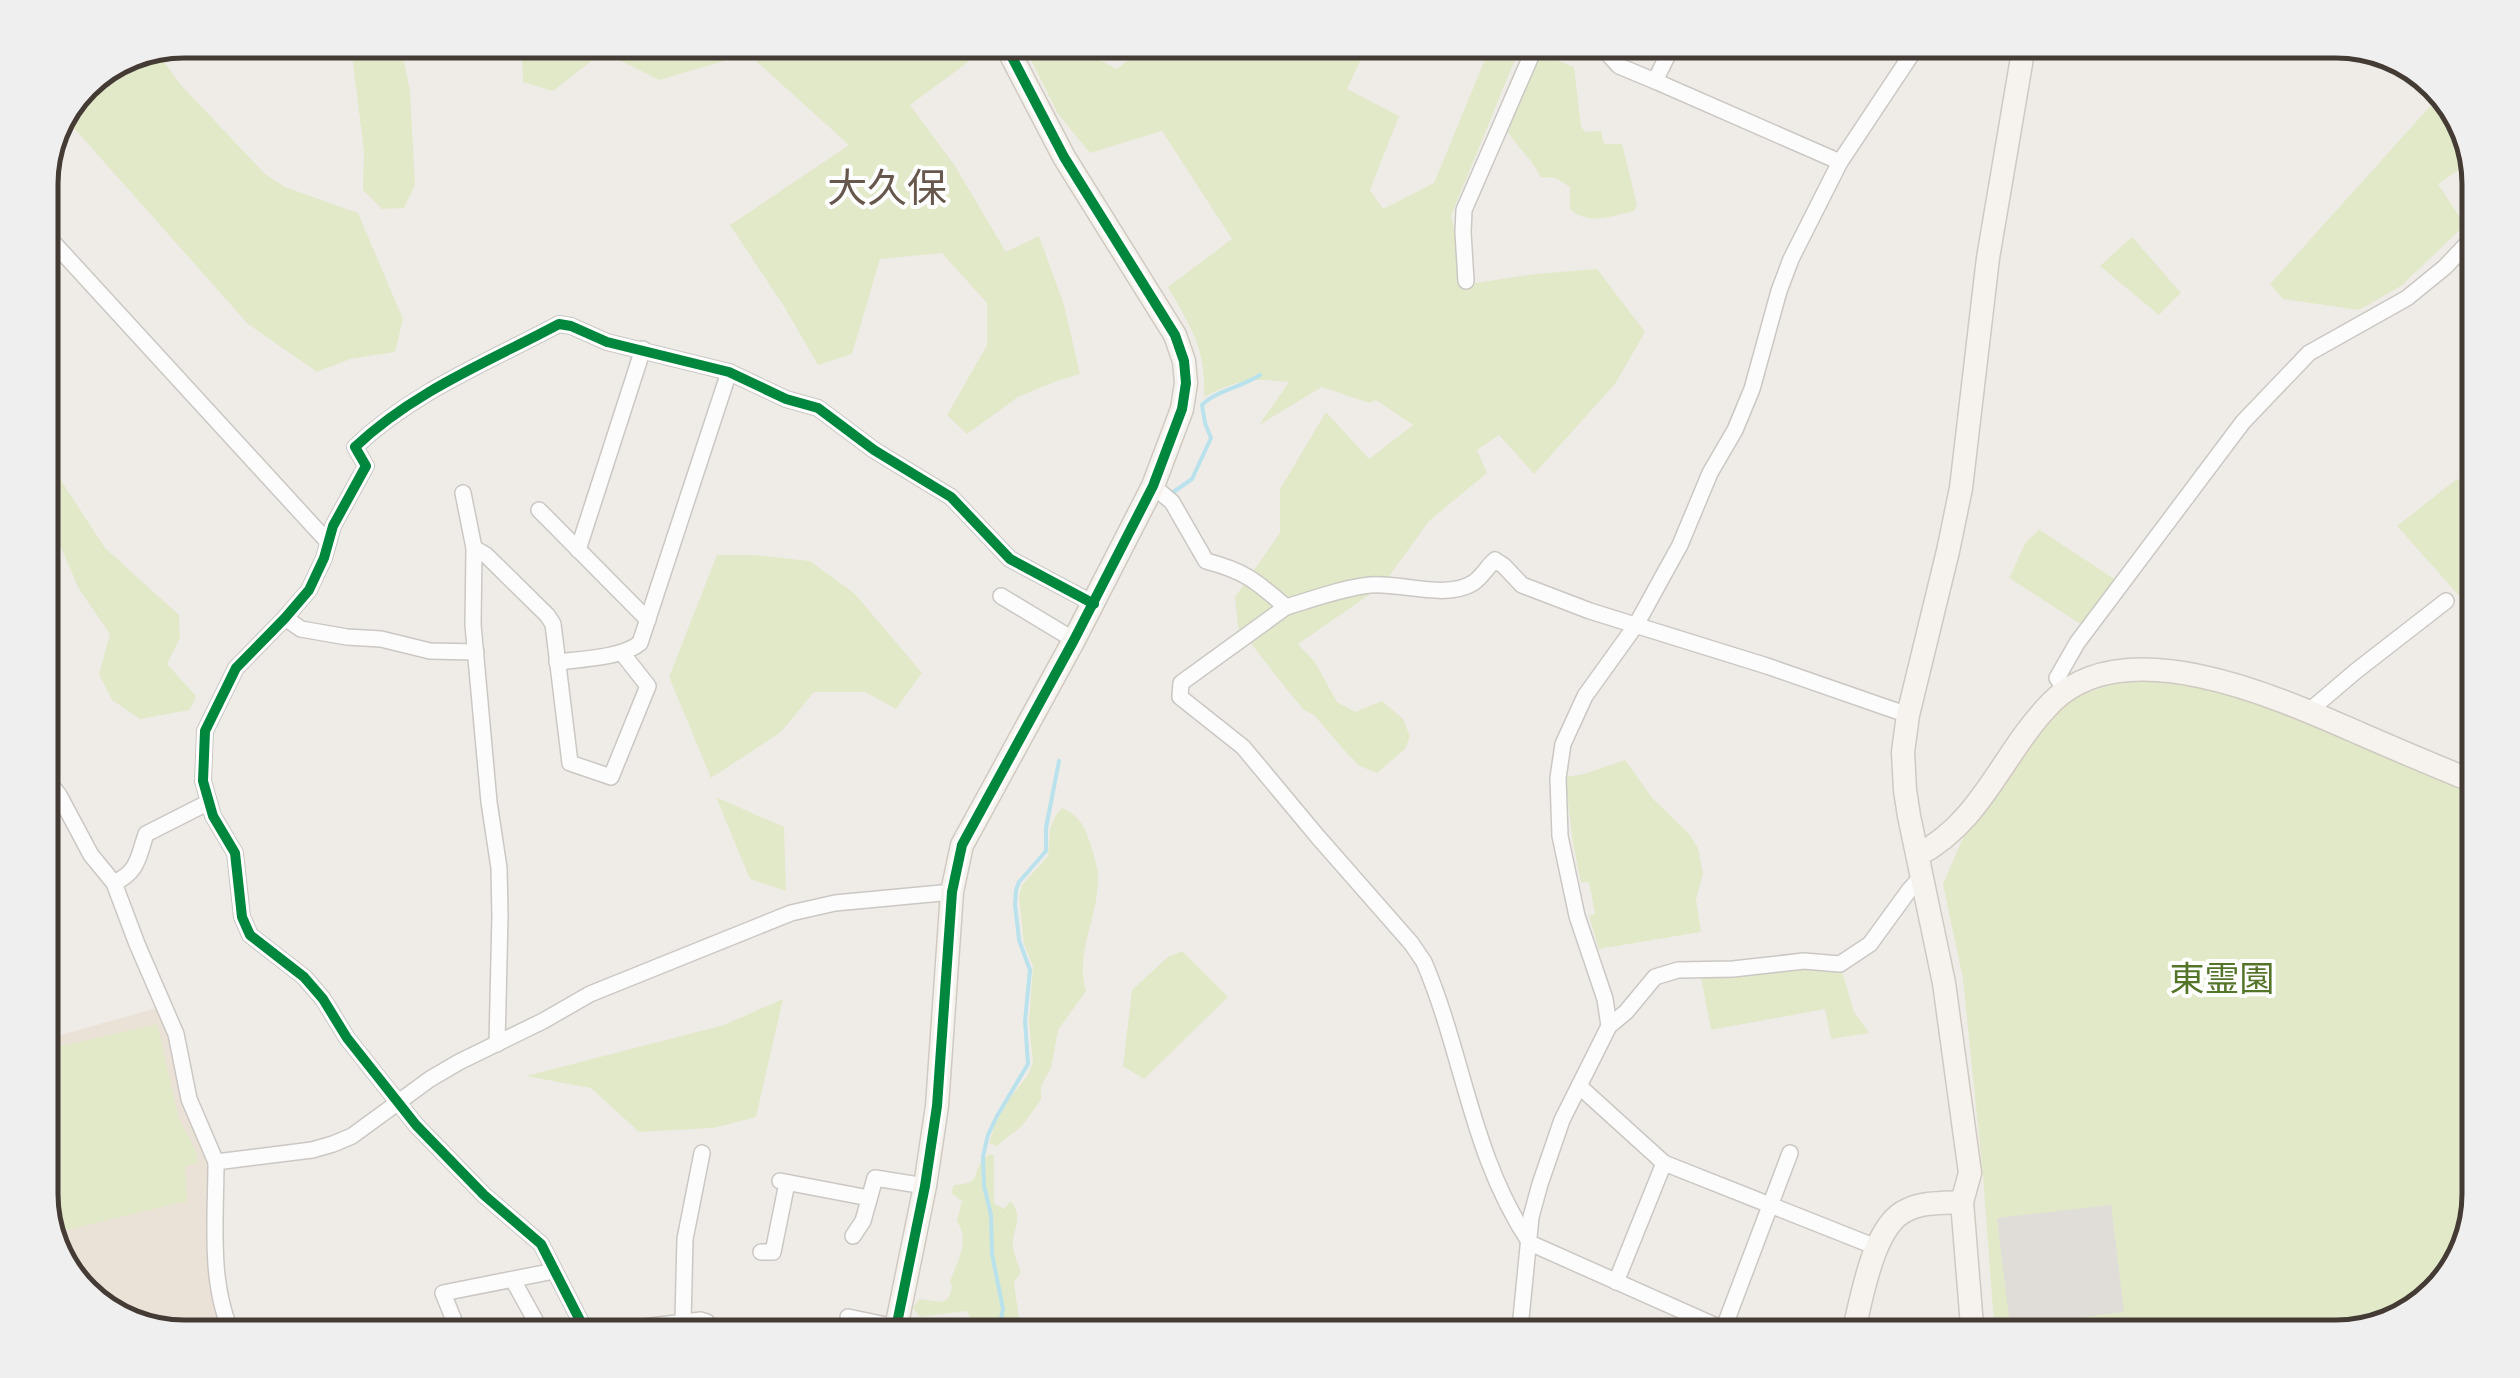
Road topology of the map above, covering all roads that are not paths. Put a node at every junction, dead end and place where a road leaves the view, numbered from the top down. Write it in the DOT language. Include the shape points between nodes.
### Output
graph roads {
  1 [pos="1012,58"];
  2 [pos="1530,58"];
  3 [pos="1612,58"];
  4 [pos="1666,58"];
  5 [pos="1909,58"];
  6 [pos="2022,58"];
  7 [pos="1655,81"];
  8 [pos="1840,162"];
  9 [pos="58,248"];
  10 [pos="2462,250"];
  11 [pos="1466,280"];
  12 [pos="643,349"];
  13 [pos="730,372"];
  14 [pos="1152,486"];
  15 [pos="463,493"];
  16 [pos="539,510"];
  17 [pos="327,541"];
  18 [pos="474,548"];
  19 [pos="578,550"];
  20 [pos="1001,596"];
  21 [pos="2446,601"];
  22 [pos="1094,604"];
  23 [pos="1286,607"];
  24 [pos="285,618"];
  25 [pos="648,620"];
  26 [pos="1636,625"];
  27 [pos="1074,640"];
  28 [pos="476,652"];
  29 [pos="622,653"];
  30 [pos="557,662"];
  31 [pos="2066,690"];
  32 [pos="2309,711"];
  33 [pos="1908,715"];
  34 [pos="2462,776"];
  35 [pos="58,794"];
  36 [pos="209,802"];
  37 [pos="1921,865"];
  38 [pos="114,883"];
  39 [pos="952,892"];
  40 [pos="1609,1026"];
  41 [pos="497,1044"];
  42 [pos="1579,1086"];
  43 [pos="400,1102"];
  44 [pos="702,1153"];
  45 [pos="1790,1153"];
  46 [pos="216,1162"];
  47 [pos="1664,1162"];
  48 [pos="925,1186"];
  49 [pos="869,1198"];
  50 [pos="1962,1202"];
  51 [pos="1771,1206"];
  52 [pos="853,1236"];
  53 [pos="1530,1243"];
  54 [pos="1876,1246"];
  55 [pos="761,1252"];
  56 [pos="554,1271"];
  57 [pos="513,1280"];
  58 [pos="1616,1282"];
  59 [pos="848,1317"];
  60 [pos="227,1320"];
  61 [pos="455,1320"];
  62 [pos="535,1320"];
  63 [pos="580,1320"];
  64 [pos="683,1320"];
  65 [pos="857,1320"];
  66 [pos="897,1320"];
  67 [pos="1521,1320"];
  68 [pos="1693,1320"];
  69 [pos="1727,1320"];
  70 [pos="1857,1320"];
  71 [pos="1972,1320"];
  1 -- 14 [label="street" via="1184,361 1182,409"];
  2 -- 11 [label="street" via="1464,210"];
  3 -- 7 [label="street"];
  4 -- 7 [label="street"];
  5 -- 8 [label="street"];
  6 -- 33 [label="street" via="1988,258 1961,488"];
  7 -- 8 [label="street"];
  8 -- 26 [label="street" via="1791,259 1736,430"];
  9 -- 17 [label="street"];
  10 -- 31 [label="street" via="2407,298 2309,353 2244,422 2078,643 2057,678"];
  12 -- 13 [label="street"];
  12 -- 17 [label="street" via="559,324 440,384 380,422 355,447 366,466"];
  12 -- 19 [label="street"];
  13 -- 22 [label="street" via="818,408 951,497 1010,559"];
  13 -- 25 [label="street"];
  14 -- 22 [label="street"];
  14 -- 23 [label="street" via="1172,502 1206,561 1253,578"];
  15 -- 18 [label="street"];
  16 -- 19 [label="street"];
  17 -- 24 [label="street" via="309,590"];
  18 -- 28 [label="street"];
  18 -- 30 [label="street" via="547,616"];
  19 -- 25 [label="street"];
  20 -- 27 [label="street"];
  21 -- 32 [label="street"];
  22 -- 27 [label="street"];
  23 -- 26 [label="street" via="1372,585 1462,587 1495,560 1532,590"];
  23 -- 53 [label="street" via="1180,684 1180,697 1243,747 1424,962 1486,1158"];
  24 -- 28 [label="street" via="316,632"];
  24 -- 36 [label="street" via="236,668 205,732"];
  25 -- 29 [label="street" via="640,643"];
  26 -- 33 [label="street"];
  26 -- 40 [label="street" via="1585,696 1558,778 1570,888"];
  27 -- 39 [label="street" via="962,846"];
  28 -- 41 [label="street" via="499,868"];
  29 -- 30 [label="street"];
  29 -- 30 [label="street" via="648,686 611,777 570,763"];
  31 -- 32 [label="street" via="2121,672 2186,673"];
  31 -- 37 [label="street" via="1966,820"];
  32 -- 34 [label="street"];
  33 -- 37 [label="street" via="1905,790"];
  35 -- 38 [label="street"];
  36 -- 38 [label="street" via="146,834 129,876"];
  36 -- 43 [label="street" via="235,853 250,935 304,977"];
  37 -- 40 [label="street" via="1870,944 1840,964 1678,970 1655,977"];
  37 -- 50 [label="street" via="1970,1173"];
  38 -- 46 [label="street" via="176,1034 189,1099"];
  39 -- 41 [label="street" via="835,902 790,913 590,994"];
  39 -- 48 [label="street"];
  40 -- 42 [label="street"];
  41 -- 43 [label="street"];
  42 -- 47 [label="street"];
  42 -- 53 [label="street" via="1540,1184"];
  43 -- 46 [label="street" via="334,1144"];
  43 -- 56 [label="street" via="484,1195 541,1244"];
  44 -- 64 [label="street" via="685,1239"];
  45 -- 51 [label="street"];
  46 -- 60 [label="street" via="216,1268"];
  47 -- 51 [label="street"];
  47 -- 58 [label="street"];
  48 -- 49 [label="street" via="878,1177"];
  48 -- 66 [label="street"];
  49 -- 52 [label="street"];
  49 -- 55 [label="street" via="783,1182 773,1252"];
  50 -- 54 [label="street" via="1894,1216"];
  50 -- 71 [label="street"];
  51 -- 54 [label="street"];
  51 -- 69 [label="street"];
  53 -- 58 [label="street"];
  53 -- 67 [label="street"];
  54 -- 70 [label="street"];
  56 -- 57 [label="street"];
  56 -- 63 [label="street"];
  57 -- 61 [label="street" via="444,1293"];
  57 -- 62 [label="street"];
  58 -- 68 [label="street"];
  59 -- 65 [label="street"];
}
